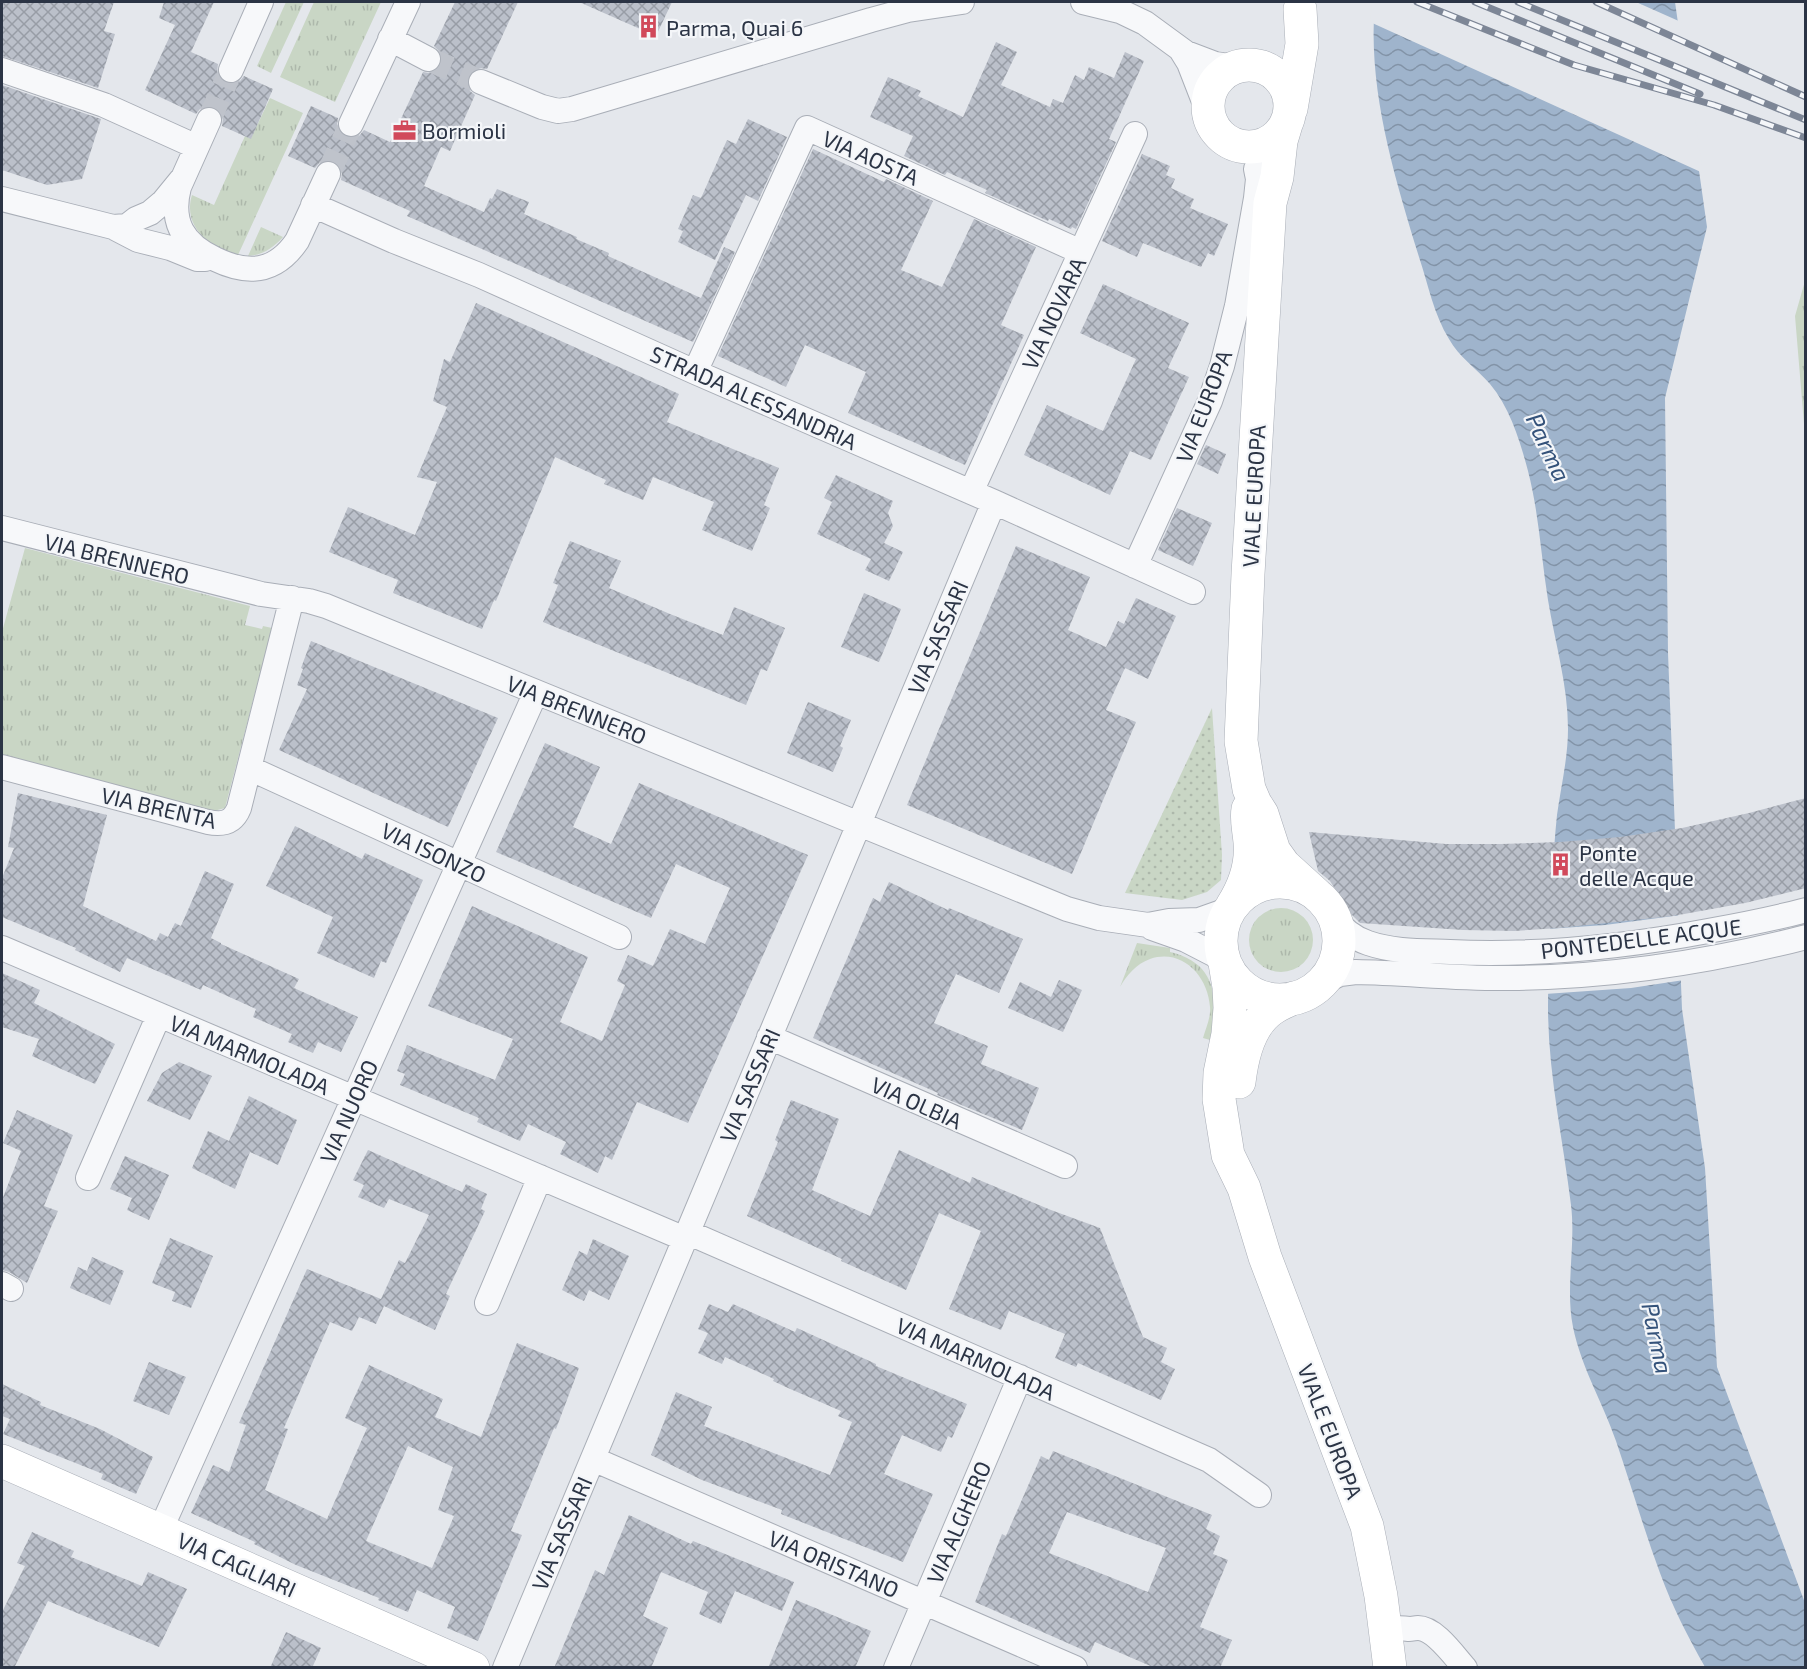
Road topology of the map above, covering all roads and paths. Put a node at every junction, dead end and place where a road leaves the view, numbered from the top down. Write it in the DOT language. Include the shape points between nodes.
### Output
graph roads {
  1 [pos="261,2"];
  2 [pos="408,2"];
  3 [pos="962,2"];
  4 [pos="1083,2"];
  5 [pos="1301,5"];
  6 [pos="390,39"];
  7 [pos="1182,50"];
  8 [pos="428,59"];
  9 [pos="1240,66"];
  10 [pos="2,70"];
  11 [pos="231,70"];
  12 [pos="481,82"];
  13 [pos="1288,117"];
  14 [pos="209,120"];
  15 [pos="351,124"];
  16 [pos="1218,128"];
  17 [pos="1135,134"];
  18 [pos="197,147"];
  19 [pos="1256,169"];
  20 [pos="185,173"];
  21 [pos="328,174"];
  22 [pos="2,199"];
  23 [pos="1270,203"];
  24 [pos="313,205"];
  25 [pos="113,227"];
  26 [pos="1081,252"];
  27 [pos="222,263"];
  28 [pos="695,372"];
  29 [pos="971,492"];
  30 [pos="994,502"];
  31 [pos="2,528"];
  32 [pos="1135,566"];
  33 [pos="1193,592"];
  34 [pos="292,598"];
  35 [pos="537,692"];
  36 [pos="2,767"];
  37 [pos="249,768"];
  38 [pos="1249,789"];
  39 [pos="859,824"];
  40 [pos="459,864"];
  41 [pos="1325,906"];
  42 [pos="1230,909"];
  43 [pos="1806,910"];
  44 [pos="1141,925"];
  45 [pos="619,937"];
  46 [pos="1806,937"];
  47 [pos="2,948"];
  48 [pos="1225,963"];
  49 [pos="1308,991"];
  50 [pos="159,1015"];
  51 [pos="769,1037"];
  52 [pos="354,1098"];
  53 [pos="1065,1166"];
  54 [pos="540,1177"];
  55 [pos="88,1178"];
  56 [pos="1248,1200"];
  57 [pos="686,1236"];
  58 [pos="487,1303"];
  59 [pos="1020,1377"];
  60 [pos="593,1459"];
  61 [pos="2,1461"];
  62 [pos="1259,1495"];
  63 [pos="160,1531"];
  64 [pos="924,1602"];
  65 [pos="1386,1628"];
  66 [pos="473,1668"];
  67 [pos="505,1668"];
  68 [pos="896,1668"];
  69 [pos="1075,1668"];
  70 [pos="1390,1668"];
  71 [pos="1465,1668"];
  1 -- 11 [label="street"];
  2 -- 6 [label="street"];
  3 -- 12 [label="street" via="871,20 572,109 542,107"];
  4 -- 7 [label="street" via="1133,17"];
  5 -- 9 [label="main road" via="1296,25 1287,38 1264,56"];
  5 -- 13 [label="main road" via="1302,44"];
  6 -- 8 [label="street"];
  6 -- 15 [label="street"];
  7 -- 9 [label="street" via="1215,64"];
  7 -- 16 [label="street"];
  9 -- 13 [label="main road" via="1261,67 1276,75 1286,88"];
  9 -- 16 [label="main road" via="1221,75 1211,90 1209,99"];
  10 -- 18 [label="street" via="104,105"];
  13 -- 16 [label="main road" via="1277,136 1261,145 1242,146"];
  13 -- 23 [label="main road"];
  14 -- 18 [label="street"];
  16 -- 19 [label="main road"];
  17 -- 26 [label="street, VIA NOVARA"];
  18 -- 20 [label="street"];
  19 -- 23 [label="main road"];
  19 -- 32 [label="street, VIA EUROPA" via="1258,185 1237,306 1217,384"];
  20 -- 25 [label="street" via="154,210 127,226"];
  20 -- 27 [label="street" via="176,198 178,222 189,242"];
  21 -- 24 [label="street"];
  22 -- 25 [label="street"];
  23 -- 38 [label="main road, VIALE EUROPA" via="1241,728"];
  24 -- 27 [label="street" via="297,241 272,265 249,270"];
  24 -- 28 [label="street, STRADA ALESSANDRIA"];
  25 -- 27 [label="street" via="138,240"];
  26 -- 28 [label="street, VIA AOSTA" via="807,128"];
  26 -- 29 [label="street, VIA NOVARA"];
  28 -- 29 [label="street, STRADA ALESSANDRIA"];
  29 -- 30 [label="street, STRADA ALESSANDRIA"];
  30 -- 32 [label="street, STRADA ALESSANDRIA"];
  30 -- 39 [label="street, VIA SASSARI"];
  31 -- 34 [label="street, VIA BRENNERO" via="261,594"];
  32 -- 33 [label="street, STRADA ALESSANDRIA"];
  34 -- 35 [label="street, VIA BRENNERO" via="326,606"];
  34 -- 37 [label="street, VIA BRENTA"];
  35 -- 39 [label="street, VIA BRENNERO"];
  35 -- 40 [label="street, VIA NUORO"];
  36 -- 37 [label="street, VIA BRENTA" via="219,824 230,821 238,811"];
  37 -- 40 [label="street, VIA ISONZO"];
  38 -- 41 [label="main road, VIALE EUROPA" via="1278,858"];
  38 -- 42 [label="main road, VIALE EUROPA" via="1249,865"];
  39 -- 44 [label="street, VIA BRENNERO" via="1053,905"];
  39 -- 51 [label="street, VIA SASSARI"];
  40 -- 45 [label="street, VIA ISONZO"];
  40 -- 52 [label="street, VIA NUORO"];
  41 -- 42 [label="main road" via="1301,886 1284,882 1266,884 1242,896"];
  41 -- 43 [label="street, PONTEDELLE ACQUE" via="1348,933 1367,943 1465,953 1617,945 1758,922"];
  41 -- 49 [label="main road" via="1339,945 1333,966"];
  42 -- 44 [label="street, VIA BRENNERO" via="1199,920"];
  42 -- 48 [label="main road" via="1221,934"];
  44 -- 48 [label="street, VIA BRENNERO" via="1186,940"];
  46 -- 49 [label="street" via="1694,961 1624,971 1510,978 1364,972 1340,974"];
  47 -- 50 [label="street, VIA MARMOLADA"];
  48 -- 49 [label="main road" via="1236,981 1253,994 1273,1000"];
  48 -- 56 [label="main road, VIALE EUROPA" via="1230,1008 1219,1100 1228,1155"];
  49 -- 56 [label="main road, VIALE EUROPA" via="1271,1010 1259,1022 1241,1066 1238,1110"];
  50 -- 52 [label="street, VIA MARMOLADA"];
  50 -- 55 [label="street, VIA MARMOLADA"];
  51 -- 53 [label="street, VIA OLBIA"];
  51 -- 57 [label="street, VIA SASSARI"];
  52 -- 54 [label="street, VIA MARMOLADA"];
  52 -- 63 [label="street, VIA NUORO"];
  54 -- 57 [label="street, VIA MARMOLADA"];
  54 -- 58 [label="street"];
  56 -- 65 [label="main road, VIALE EUROPA" via="1269,1267 1367,1526"];
  57 -- 59 [label="street, VIA MARMOLADA"];
  57 -- 60 [label="street, VIA SASSARI"];
  59 -- 62 [label="street, VIA MARMOLADA" via="1209,1460"];
  59 -- 64 [label="street, VIA ALGHERO"];
  60 -- 64 [label="street, VIA ORISTANO"];
  60 -- 67 [label="street, VIA SASSARI"];
  61 -- 63 [label="main road, VIA CAGLIARI"];
  63 -- 66 [label="main road, VIA CAGLIARI"];
  64 -- 68 [label="street, VIA ALGHERO"];
  64 -- 69 [label="street, VIA ORISTANO"];
  65 -- 70 [label="main road, VIALE EUROPA"];
  65 -- 71 [label="street" via="1425,1630"];
}
